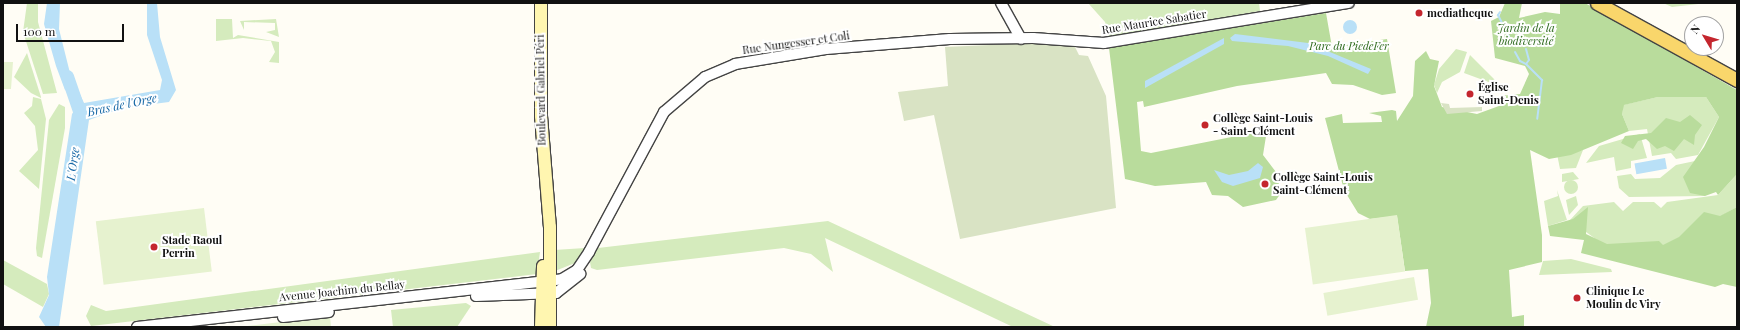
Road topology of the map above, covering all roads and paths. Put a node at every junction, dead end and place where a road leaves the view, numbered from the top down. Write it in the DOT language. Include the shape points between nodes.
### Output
graph roads {
  1 [pos="541,3"];
  2 [pos="1001,3"];
  3 [pos="1349,3"];
  4 [pos="1598,3"];
  5 [pos="1021,39"];
  6 [pos="1080,41"];
  7 [pos="1737,80"];
  8 [pos="589,252"];
  9 [pos="545,288"];
  10 [pos="137,327"];
  11 [pos="188,327"];
  12 [pos="541,327"];
  13 [pos="550,327"];
  1 -- 9 [label="main road, Boulevard Gabriel Péri"];
  2 -- 5 [label="street"];
  3 -- 6 [label="street, Rue Maurice Sabatier" via="1104,43"];
  4 -- 7 [label="main road"];
  5 -- 6 [label="street, Rue Nungesser et Coli"];
  5 -- 8 [label="street, Rue Nungesser et Coli" via="950,39 826,49 758,59 710,74 664,112"];
  8 -- 9 [label="street" via="577,270"];
  8 -- 9 [label="street" via="581,274 567,287"];
  9 -- 10 [label="street, Avenue Joachim du Bellay"];
  9 -- 11 [label="street, Avenue Joachim du Bellay"];
  9 -- 12 [label="main road"];
  9 -- 13 [label="main road"];
}
